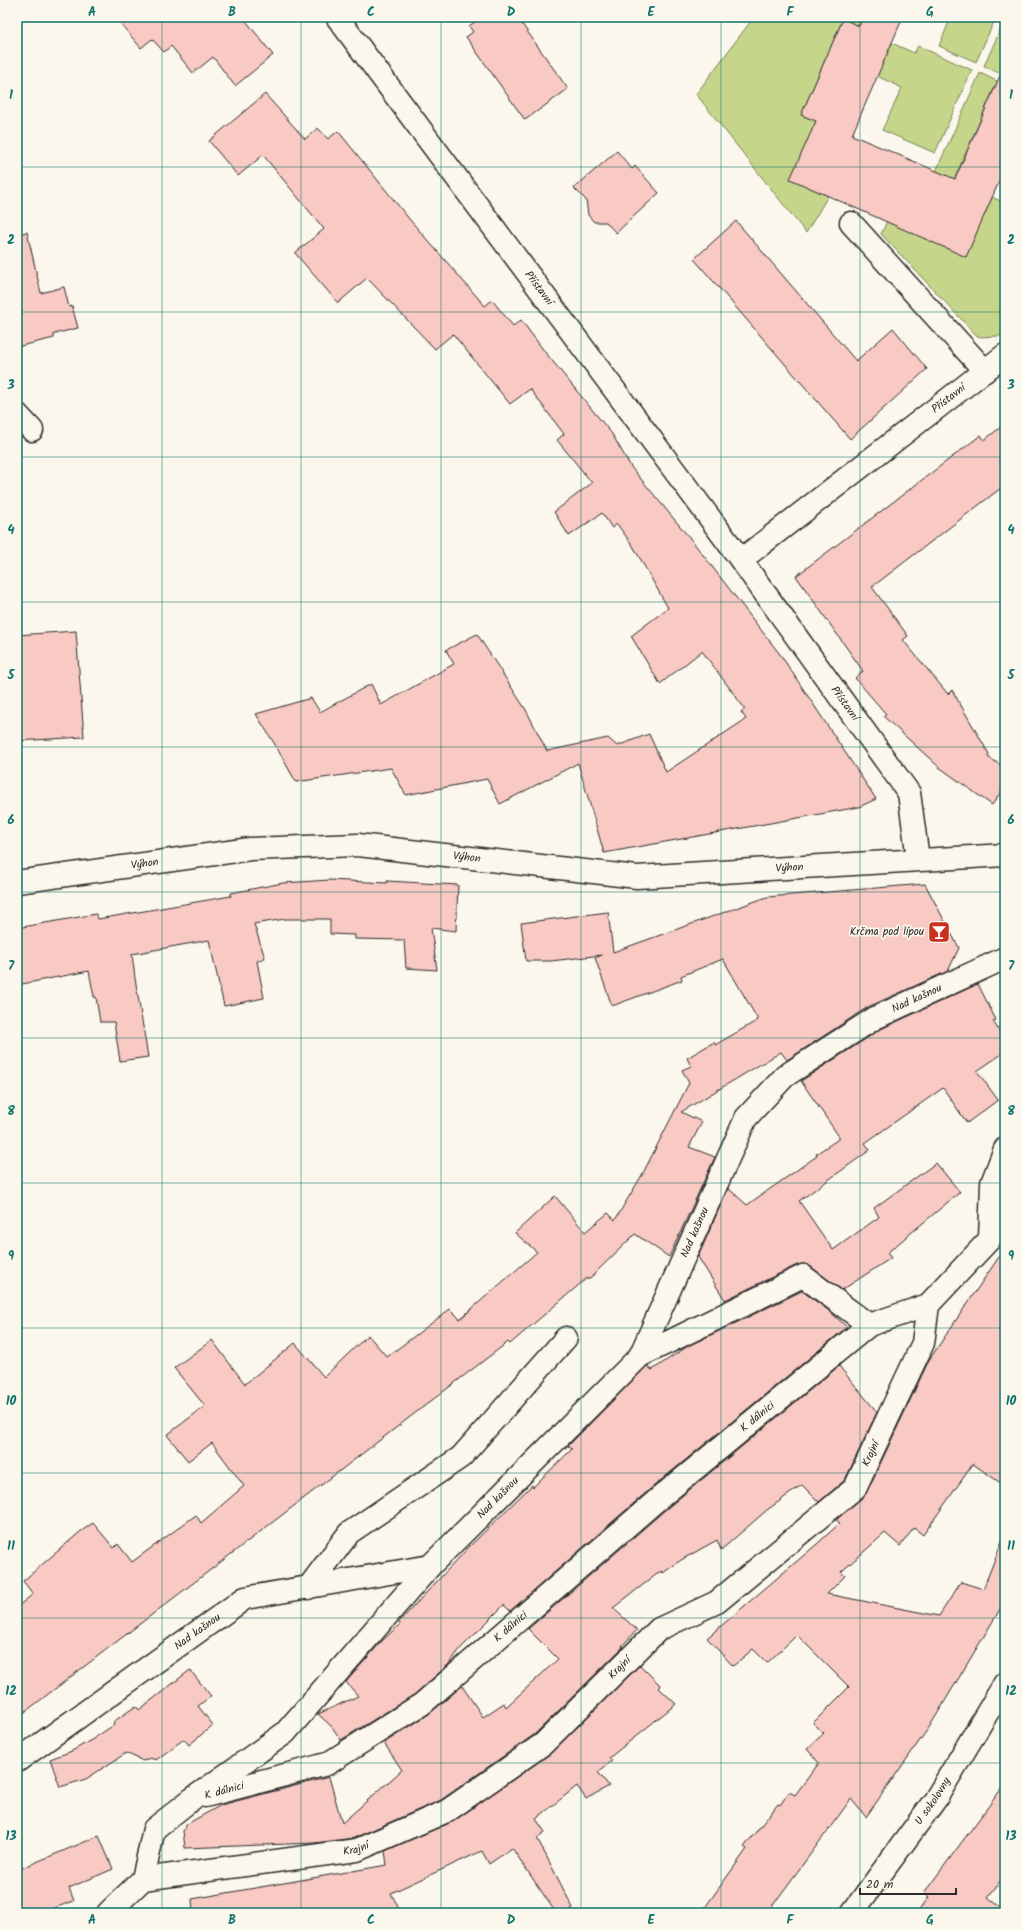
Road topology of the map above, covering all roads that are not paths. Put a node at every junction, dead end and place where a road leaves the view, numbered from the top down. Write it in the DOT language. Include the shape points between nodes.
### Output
graph roads {
  1 [pos="337,17"];
  2 [pos="851,224"];
  3 [pos="1005,355"];
  4 [pos="985,370"];
  5 [pos="17,414"];
  6 [pos="32,430"];
  7 [pos="740,560"];
  8 [pos="1005,855"];
  9 [pos="918,860"];
  10 [pos="17,882"];
  11 [pos="1005,958"];
  12 [pos="1005,1149"];
  13 [pos="998,1233"];
  14 [pos="928,1305"];
  15 [pos="869,1325"];
  16 [pos="566,1338"];
  17 [pos="640,1356"];
  18 [pos="430,1566"];
  19 [pos="308,1588"];
  20 [pos="1005,1683"];
  21 [pos="17,1761"];
  22 [pos="192,1799"];
  23 [pos="143,1879"];
  24 [pos="108,1913"];
  25 [pos="852,1913"];
  1 -- 7 [label="street, Přístavní"];
  2 -- 4 [label="street"];
  3 -- 4 [label="street, Přístavní"];
  4 -- 7 [label="street, Přístavní"];
  5 -- 6 [label="street"];
  7 -- 9 [label="street, Přístavní" via="909,793"];
  8 -- 9 [label="street, Výhon"];
  9 -- 10 [label="street, Výhon" via="636,877 358,845 250,849"];
  11 -- 17 [label="street, Nad kašnou" via="875,1018 785,1076 746,1118"];
  12 -- 13 [label="street" via="992,1183"];
  13 -- 14 [label="street"];
  14 -- 15 [label="street, K dálnici"];
  14 -- 23 [label="street, Krajní" via="923,1343 855,1488 717,1602 658,1629 543,1744 447,1811 357,1850"];
  15 -- 17 [label="street" via="803,1276"];
  15 -- 22 [label="street, K dálnici" via="657,1500 422,1704 327,1764"];
  16 -- 19 [label="street" via="461,1457 349,1533"];
  17 -- 18 [label="street, Nad kašnou"];
  18 -- 19 [label="street, Nad kašnou"];
  18 -- 22 [label="street, Nad kašnou" via="285,1733"];
  19 -- 21 [label="street, Nad kašnou" via="245,1598"];
  20 -- 25 [label="street, U sokolovny" via="935,1800"];
  22 -- 23 [label="street, K dálnici" via="154,1829"];
  23 -- 24 [label="street"];
}
